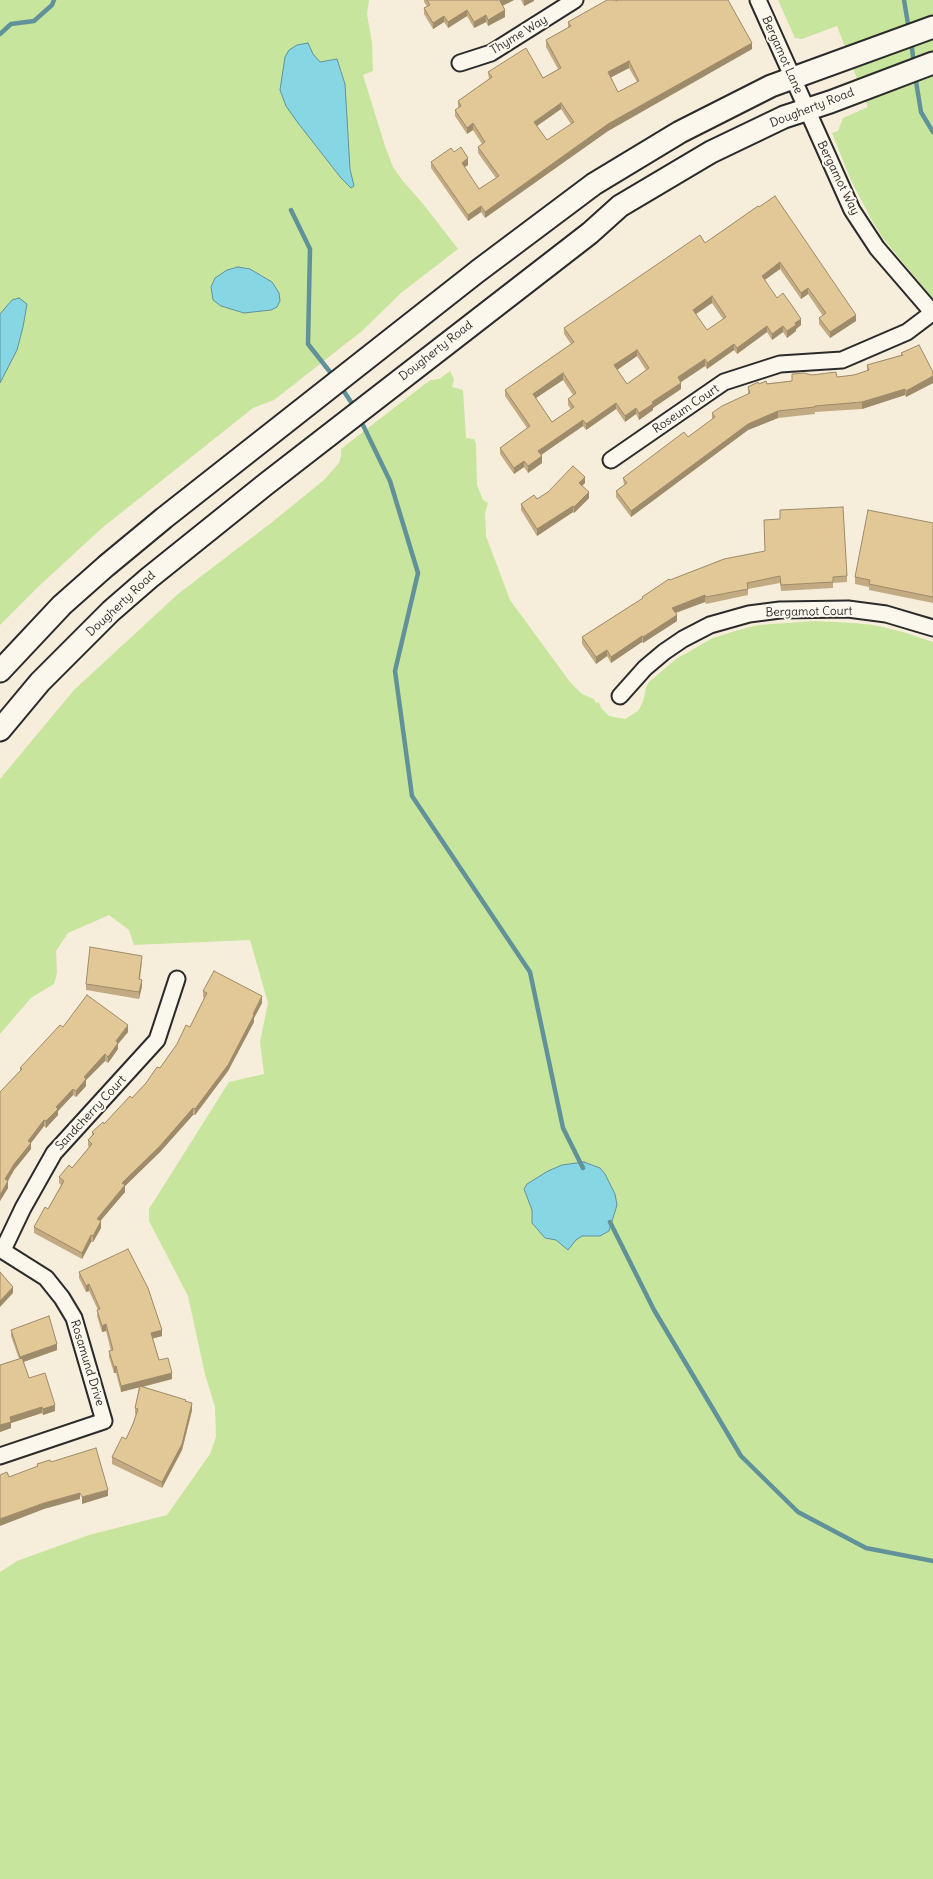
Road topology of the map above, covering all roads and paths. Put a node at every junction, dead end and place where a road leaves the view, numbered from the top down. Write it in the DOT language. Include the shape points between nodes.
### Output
graph roads {
  1 [pos="575,0"];
  2 [pos="758,0"];
  3 [pos="933,27"];
  4 [pos="933,63"];
  5 [pos="460,64"];
  6 [pos="792,78"];
  7 [pos="807,110"];
  8 [pos="933,313"];
  9 [pos="611,460"];
  10 [pos="933,628"];
  11 [pos="0,671"];
  12 [pos="620,696"];
  13 [pos="0,730"];
  14 [pos="177,979"];
  15 [pos="2,1250"];
  16 [pos="0,1456"];
  1 -- 5 [label="street, Thyme Way" via="491,53"];
  2 -- 6 [label="street, Bergamot Lane"];
  3 -- 6 [label="main road"];
  4 -- 7 [label="main road, Dougherty Road"];
  6 -- 7 [label="street, Bergamot Lane"];
  6 -- 11 [label="main road" via="680,132 594,184 513,244 106,566 62,606"];
  7 -- 8 [label="street, Bergamot Way" via="852,210 877,248"];
  7 -- 13 [label="main road, Dougherty Road" via="784,117 711,152 620,206 590,233 187,546 111,611 40,682"];
  8 -- 9 [label="street, Roseum Court" via="907,332 842,360 780,364 724,382"];
  10 -- 12 [label="street, Bergamot Court" via="886,614 848,609 748,614 710,625 682,639 646,668"];
  14 -- 15 [label="street, Sandcherry Court" via="157,1040 54,1153"];
  15 -- 16 [label="street, Rosamund Drive" via="46,1278 66,1304 77,1326 104,1421"];
}
